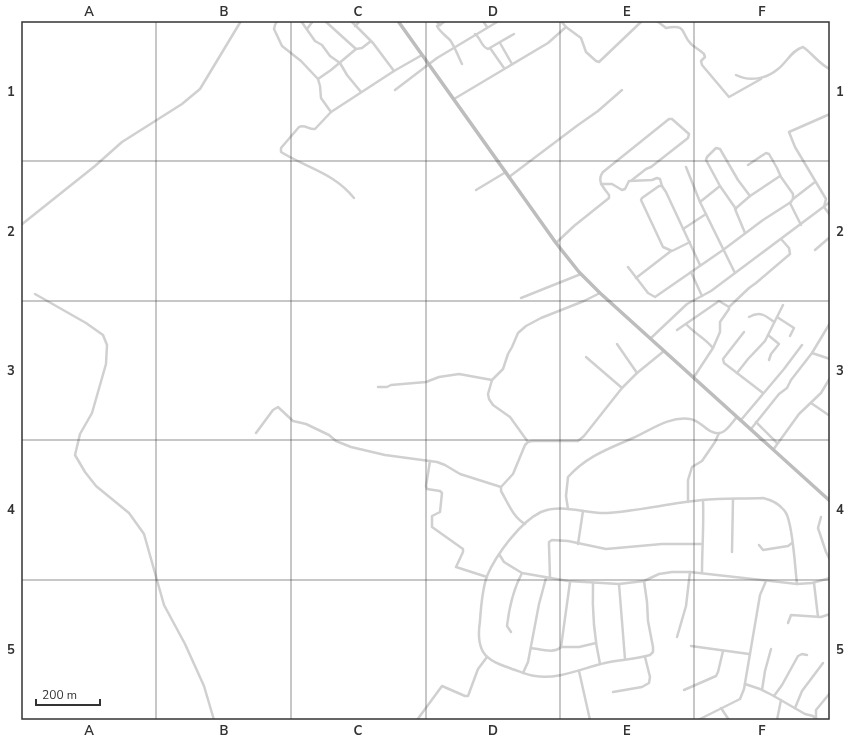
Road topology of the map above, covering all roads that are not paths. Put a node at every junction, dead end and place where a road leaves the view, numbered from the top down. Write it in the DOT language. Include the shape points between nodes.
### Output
graph roads {
  1 [pos="242,21"];
  2 [pos="277,21"];
  3 [pos="301,21"];
  4 [pos="313,21"];
  5 [pos="325,21"];
  6 [pos="351,21"];
  7 [pos="360,21"];
  8 [pos="400,21"];
  9 [pos="436,21"];
  10 [pos="445,21"];
  11 [pos="483,21"];
  12 [pos="561,21"];
  13 [pos="642,21"];
  14 [pos="663,21"];
  15 [pos="497,22"];
  16 [pos="658,22"];
  17 [pos="440,25"];
  18 [pos="355,26"];
  19 [pos="487,27"];
  20 [pos="566,27"];
  21 [pos="307,29"];
  22 [pos="475,34"];
  23 [pos="514,34"];
  24 [pos="371,41"];
  25 [pos="500,42"];
  26 [pos="454,47"];
  27 [pos="490,48"];
  28 [pos="356,49"];
  29 [pos="422,55"];
  30 [pos="340,63"];
  31 [pos="462,64"];
  32 [pos="512,64"];
  33 [pos="430,65"];
  34 [pos="504,68"];
  35 [pos="830,69"];
  36 [pos="394,71"];
  37 [pos="736,75"];
  38 [pos="318,79"];
  39 [pos="761,79"];
  40 [pos="395,90"];
  41 [pos="622,90"];
  42 [pos="361,92"];
  43 [pos="454,99"];
  44 [pos="331,112"];
  45 [pos="830,114"];
  46 [pos="748,165"];
  47 [pos="686,167"];
  48 [pos="506,172"];
  49 [pos="780,176"];
  50 [pos="509,177"];
  51 [pos="632,180"];
  52 [pos="815,182"];
  53 [pos="601,184"];
  54 [pos="662,186"];
  55 [pos="720,186"];
  56 [pos="476,190"];
  57 [pos="750,196"];
  58 [pos="354,198"];
  59 [pos="792,200"];
  60 [pos="700,202"];
  61 [pos="830,202"];
  62 [pos="824,207"];
  63 [pos="736,208"];
  64 [pos="706,214"];
  65 [pos="830,215"];
  66 [pos="21,225"];
  67 [pos="801,225"];
  68 [pos="683,229"];
  69 [pos="745,233"];
  70 [pos="830,237"];
  71 [pos="781,239"];
  72 [pos="690,242"];
  73 [pos="556,244"];
  74 [pos="663,247"];
  75 [pos="723,250"];
  76 [pos="815,250"];
  77 [pos="672,251"];
  78 [pos="666,255"];
  79 [pos="700,265"];
  80 [pos="628,267"];
  81 [pos="691,272"];
  82 [pos="735,273"];
  83 [pos="581,274"];
  84 [pos="636,278"];
  85 [pos="600,293"];
  86 [pos="34,294"];
  87 [pos="702,296"];
  88 [pos="521,298"];
  89 [pos="783,305"];
  90 [pos="729,307"];
  91 [pos="749,317"];
  92 [pos="777,317"];
  93 [pos="774,322"];
  94 [pos="686,324"];
  95 [pos="830,325"];
  96 [pos="677,330"];
  97 [pos="744,332"];
  98 [pos="768,335"];
  99 [pos="790,336"];
  100 [pos="651,338"];
  101 [pos="617,344"];
  102 [pos="802,345"];
  103 [pos="713,348"];
  104 [pos="665,351"];
  105 [pos="812,353"];
  106 [pos="586,357"];
  107 [pos="830,359"];
  108 [pos="769,360"];
  109 [pos="637,373"];
  110 [pos="737,373"];
  111 [pos="694,377"];
  112 [pos="830,378"];
  113 [pos="492,380"];
  114 [pos="378,387"];
  115 [pos="622,388"];
  116 [pos="763,393"];
  117 [pos="811,403"];
  118 [pos="830,416"];
  119 [pos="737,417"];
  120 [pos="741,420"];
  121 [pos="756,422"];
  122 [pos="751,429"];
  123 [pos="256,433"];
  124 [pos="719,433"];
  125 [pos="528,442"];
  126 [pos="777,443"];
  127 [pos="773,450"];
  128 [pos="430,461"];
  129 [pos="501,487"];
  130 [pos="733,499"];
  131 [pos="703,500"];
  132 [pos="830,501"];
  133 [pos="688,502"];
  134 [pos="568,509"];
  135 [pos="583,511"];
  136 [pos="820,517"];
  137 [pos="525,524"];
  138 [pos="792,543"];
  139 [pos="578,544"];
  140 [pos="702,544"];
  141 [pos="759,545"];
  142 [pos="788,546"];
  143 [pos="732,552"];
  144 [pos="793,552"];
  145 [pos="499,554"];
  146 [pos="830,560"];
  147 [pos="494,561"];
  148 [pos="504,562"];
  149 [pos="690,572"];
  150 [pos="522,573"];
  151 [pos="702,573"];
  152 [pos="487,577"];
  153 [pos="546,578"];
  154 [pos="830,578"];
  155 [pos="550,579"];
  156 [pos="644,581"];
  157 [pos="766,581"];
  158 [pos="570,582"];
  159 [pos="593,583"];
  160 [pos="814,583"];
  161 [pos="619,584"];
  162 [pos="797,584"];
  163 [pos="830,614"];
  164 [pos="818,616"];
  165 [pos="788,623"];
  166 [pos="511,632"];
  167 [pos="677,637"];
  168 [pos="596,643"];
  169 [pos="691,646"];
  170 [pos="561,647"];
  171 [pos="531,648"];
  172 [pos="771,649"];
  173 [pos="723,652"];
  174 [pos="750,654"];
  175 [pos="807,655"];
  176 [pos="645,656"];
  177 [pos="487,657"];
  178 [pos="625,659"];
  179 [pos="823,662"];
  180 [pos="600,664"];
  181 [pos="580,671"];
  182 [pos="523,673"];
  183 [pos="745,684"];
  184 [pos="684,690"];
  185 [pos="762,690"];
  186 [pos="613,692"];
  187 [pos="830,693"];
  188 [pos="774,696"];
  189 [pos="781,700"];
  190 [pos="721,708"];
  191 [pos="795,708"];
  192 [pos="816,719"];
  193 [pos="214,720"];
  194 [pos="417,720"];
  195 [pos="590,720"];
  196 [pos="698,720"];
  197 [pos="729,720"];
  198 [pos="777,720"];
  199 [pos="820,720"];
  1 -- 66 [label="street" via="200,89 182,104 122,142"];
  2 -- 38 [label="street" via="274,29 282,46"];
  3 -- 21 [label="street"];
  4 -- 21 [label="street"];
  5 -- 28 [label="street"];
  6 -- 18 [label="street"];
  7 -- 18 [label="street"];
  8 -- 29 [label="main road"];
  9 -- 17 [label="street"];
  10 -- 17 [label="street"];
  11 -- 19 [label="street"];
  12 -- 20 [label="street"];
  13 -- 20 [label="street" via="599,62 586,52 581,38"];
  14 -- 16 [label="street"];
  15 -- 19 [label="street"];
  16 -- 39 [label="street" via="664,27 675,26 684,31 690,43 704,54 702,65 729,97"];
  17 -- 26 [label="street" via="436,26"];
  18 -- 24 [label="street"];
  19 -- 22 [label="street"];
  20 -- 32 [label="street" via="548,43"];
  21 -- 30 [label="street" via="315,41 322,44 330,56"];
  22 -- 26 [label="street"];
  22 -- 27 [label="street" via="483,46"];
  23 -- 25 [label="street"];
  24 -- 28 [label="street"];
  24 -- 36 [label="street"];
  25 -- 27 [label="street"];
  25 -- 32 [label="street"];
  26 -- 31 [label="street"];
  26 -- 33 [label="street"];
  27 -- 34 [label="street"];
  28 -- 30 [label="street"];
  29 -- 33 [label="main road"];
  29 -- 36 [label="street"];
  30 -- 38 [label="street"];
  30 -- 42 [label="street"];
  32 -- 34 [label="street"];
  33 -- 40 [label="street"];
  33 -- 43 [label="main road"];
  34 -- 43 [label="street"];
  35 -- 39 [label="street" via="824,67 802,47 777,70"];
  36 -- 42 [label="street"];
  37 -- 39 [label="street"];
  38 -- 44 [label="street" via="322,98"];
  41 -- 50 [label="street"];
  42 -- 44 [label="street"];
  43 -- 48 [label="main road"];
  44 -- 58 [label="street" via="315,129 299,127 281,148 281,152 323,173 345,187"];
  45 -- 52 [label="street" via="788,132"];
  46 -- 49 [label="street" via="767,153"];
  47 -- 60 [label="street"];
  48 -- 50 [label="main road"];
  48 -- 56 [label="street"];
  49 -- 57 [label="street"];
  49 -- 59 [label="street" via="794,196"];
  50 -- 73 [label="main road"];
  51 -- 53 [label="street" via="622,190 612,184"];
  51 -- 53 [label="street" via="688,138 689,134 669,119 603,172 600,176"];
  51 -- 54 [label="street" via="658,178"];
  52 -- 59 [label="street"];
  52 -- 62 [label="street" via="826,199"];
  53 -- 73 [label="street" via="609,195 607,199"];
  54 -- 68 [label="street"];
  54 -- 74 [label="street" via="641,199"];
  55 -- 57 [label="street" via="706,160 716,148 720,149"];
  55 -- 60 [label="street"];
  55 -- 63 [label="street"];
  57 -- 63 [label="street"];
  59 -- 67 [label="street" via="790,203"];
  59 -- 69 [label="street"];
  60 -- 64 [label="street"];
  61 -- 62 [label="street"];
  62 -- 65 [label="street"];
  62 -- 67 [label="street"];
  63 -- 69 [label="street"];
  64 -- 68 [label="street"];
  64 -- 75 [label="street"];
  67 -- 71 [label="street"];
  68 -- 72 [label="street"];
  69 -- 75 [label="street"];
  70 -- 76 [label="street"];
  71 -- 82 [label="street"];
  71 -- 90 [label="street" via="789,248 788,256"];
  72 -- 77 [label="street"];
  72 -- 79 [label="street"];
  73 -- 83 [label="main road"];
  74 -- 77 [label="street"];
  74 -- 78 [label="street"];
  75 -- 79 [label="street"];
  75 -- 82 [label="street"];
  77 -- 78 [label="street"];
  78 -- 84 [label="street"];
  79 -- 81 [label="street"];
  80 -- 84 [label="street"];
  81 -- 84 [label="street" via="655,297 648,293"];
  81 -- 87 [label="street"];
  82 -- 87 [label="street"];
  83 -- 85 [label="main road"];
  83 -- 88 [label="street"];
  85 -- 100 [label="main road"];
  85 -- 113 [label="street" via="526,326 518,333 503,369"];
  86 -- 193 [label="street" via="103,335 107,345 106,364 92,413 80,434 75,455 96,486 129,513 144,534 164,605 204,686"];
  87 -- 100 [label="street" via="687,304"];
  89 -- 92 [label="street"];
  90 -- 94 [label="street" via="719,302"];
  90 -- 103 [label="street" via="720,322 720,332"];
  91 -- 93 [label="street" via="759,313"];
  92 -- 93 [label="street"];
  92 -- 99 [label="street" via="794,328"];
  93 -- 98 [label="street"];
  94 -- 96 [label="street"];
  94 -- 103 [label="street"];
  95 -- 105 [label="street"];
  97 -- 110 [label="street" via="723,359"];
  98 -- 108 [label="street" via="780,344"];
  98 -- 110 [label="street"];
  100 -- 104 [label="main road"];
  101 -- 109 [label="street"];
  102 -- 116 [label="street"];
  103 -- 111 [label="street"];
  104 -- 109 [label="street"];
  104 -- 111 [label="main road"];
  105 -- 107 [label="street"];
  105 -- 121 [label="street" via="787,388"];
  106 -- 115 [label="street"];
  109 -- 115 [label="street"];
  110 -- 116 [label="street"];
  111 -- 119 [label="main road"];
  112 -- 117 [label="street"];
  113 -- 114 [label="street" via="459,374 426,382"];
  113 -- 125 [label="street" via="489,400 510,417"];
  115 -- 125 [label="street" via="578,441"];
  116 -- 120 [label="street"];
  117 -- 118 [label="street"];
  117 -- 126 [label="street" via="799,414"];
  119 -- 120 [label="main road"];
  119 -- 124 [label="street"];
  120 -- 122 [label="main road"];
  121 -- 122 [label="street"];
  121 -- 126 [label="street"];
  122 -- 127 [label="main road"];
  123 -- 128 [label="street" via="278,407 293,421 306,424 351,447 385,456"];
  124 -- 133 [label="street" via="702,461 692,467 688,480"];
  124 -- 134 [label="street" via="711,431 696,420 677,419 664,422 605,449 587,459 568,477"];
  125 -- 129 [label="street" via="513,474"];
  126 -- 127 [label="street"];
  127 -- 132 [label="main road"];
  128 -- 129 [label="street"];
  128 -- 152 [label="street" via="427,489 442,493 440,512 432,516 432,527 463,549 456,567"];
  129 -- 137 [label="street" via="513,512"];
  130 -- 131 [label="street"];
  130 -- 138 [label="street" via="763,498 782,507"];
  130 -- 143 [label="street"];
  131 -- 133 [label="street"];
  131 -- 140 [label="street"];
  133 -- 135 [label="street" via="626,511"];
  134 -- 135 [label="street"];
  134 -- 137 [label="street" via="542,512"];
  135 -- 139 [label="street"];
  136 -- 146 [label="street" via="818,528"];
  137 -- 145 [label="street"];
  138 -- 142 [label="street"];
  138 -- 144 [label="street"];
  139 -- 140 [label="street" via="606,549 662,544"];
  139 -- 155 [label="street" via="550,541"];
  140 -- 151 [label="street"];
  141 -- 142 [label="street" via="763,550"];
  142 -- 144 [label="street"];
  144 -- 162 [label="street"];
  145 -- 147 [label="street"];
  145 -- 148 [label="street"];
  147 -- 148 [label="street"];
  147 -- 152 [label="street"];
  148 -- 150 [label="street"];
  149 -- 151 [label="street"];
  149 -- 156 [label="street" via="656,574"];
  149 -- 167 [label="street" via="686,606"];
  150 -- 153 [label="street"];
  150 -- 166 [label="street" via="509,612 507,626"];
  151 -- 157 [label="street"];
  152 -- 177 [label="street" via="479,638 480,647"];
  153 -- 155 [label="street"];
  153 -- 171 [label="street"];
  154 -- 160 [label="street"];
  155 -- 158 [label="street"];
  156 -- 161 [label="street"];
  156 -- 176 [label="street" via="653,647 652,654"];
  157 -- 162 [label="street"];
  157 -- 174 [label="street" via="760,594"];
  158 -- 159 [label="street"];
  158 -- 170 [label="street"];
  159 -- 161 [label="street"];
  159 -- 168 [label="street"];
  160 -- 162 [label="street"];
  160 -- 164 [label="street"];
  161 -- 178 [label="street"];
  163 -- 164 [label="street"];
  164 -- 165 [label="street" via="791,615"];
  168 -- 170 [label="street" via="579,647"];
  168 -- 180 [label="street"];
  169 -- 173 [label="street"];
  170 -- 171 [label="street" via="554,651"];
  171 -- 182 [label="street"];
  172 -- 185 [label="street"];
  173 -- 174 [label="street"];
  173 -- 184 [label="street" via="716,676"];
  174 -- 183 [label="street"];
  175 -- 188 [label="street" via="798,656"];
  176 -- 178 [label="street"];
  176 -- 186 [label="street" via="649,683 642,687"];
  177 -- 182 [label="street"];
  177 -- 194 [label="street" via="478,669 468,696 442,686"];
  178 -- 180 [label="street"];
  179 -- 191 [label="street" via="802,691"];
  180 -- 181 [label="street"];
  181 -- 182 [label="street" via="546,676"];
  181 -- 195 [label="street"];
  183 -- 185 [label="street"];
  183 -- 190 [label="street" via="740,699"];
  185 -- 188 [label="street"];
  187 -- 192 [label="street" via="816,710"];
  188 -- 189 [label="street"];
  189 -- 191 [label="street"];
  189 -- 198 [label="street"];
  190 -- 196 [label="street"];
  190 -- 197 [label="street"];
  191 -- 192 [label="street"];
  192 -- 199 [label="street"];
}
